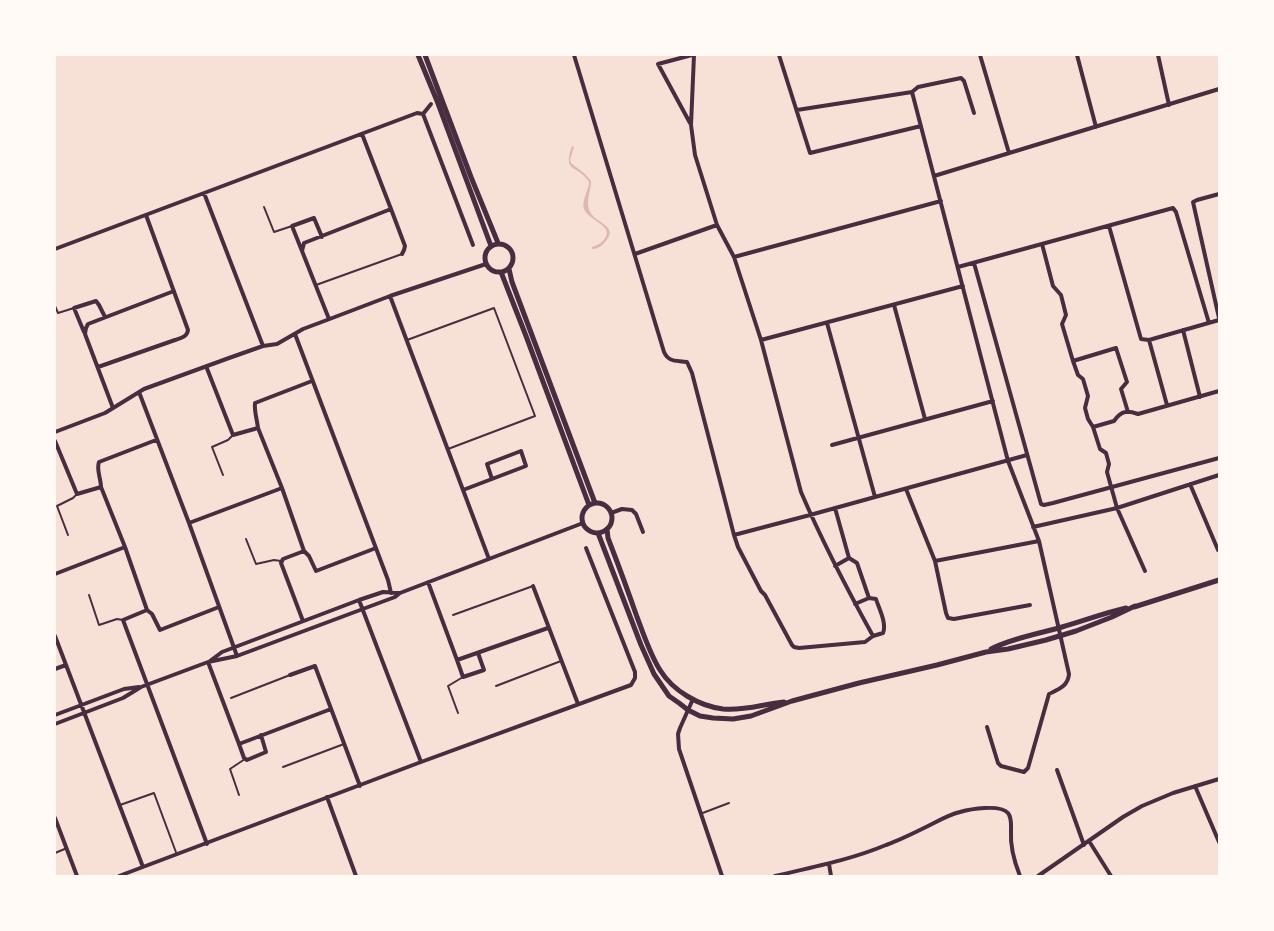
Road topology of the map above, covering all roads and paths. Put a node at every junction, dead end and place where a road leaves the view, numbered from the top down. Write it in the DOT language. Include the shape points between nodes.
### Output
graph roads {
  1 [pos="418,55"];
  2 [pos="425,55"];
  3 [pos="574,55"];
  4 [pos="693,55"];
  5 [pos="779,55"];
  6 [pos="980,55"];
  7 [pos="1077,55"];
  8 [pos="1158,55"];
  9 [pos="1219,89"];
  10 [pos="912,92"];
  11 [pos="431,104"];
  12 [pos="1169,105"];
  13 [pos="797,110"];
  14 [pos="974,113"];
  15 [pos="423,114"];
  16 [pos="691,125"];
  17 [pos="921,126"];
  18 [pos="1096,127"];
  19 [pos="362,134"];
  20 [pos="1008,153"];
  21 [pos="934,176"];
  22 [pos="204,193"];
  23 [pos="1219,194"];
  24 [pos="941,201"];
  25 [pos="264,207"];
  26 [pos="391,209"];
  27 [pos="146,215"];
  28 [pos="717,225"];
  29 [pos="292,226"];
  30 [pos="1109,226"];
  31 [pos="322,237"];
  32 [pos="498,244"];
  33 [pos="1042,244"];
  34 [pos="473,245"];
  35 [pos="491,246"];
  36 [pos="55,249"];
  37 [pos="302,251"];
  38 [pos="402,254"];
  39 [pos="635,254"];
  40 [pos="734,257"];
  41 [pos="974,263"];
  42 [pos="486,264"];
  43 [pos="958,267"];
  44 [pos="509,269"];
  45 [pos="501,272"];
  46 [pos="316,285"];
  47 [pos="963,286"];
  48 [pos="174,291"];
  49 [pos="390,296"];
  50 [pos="894,305"];
  51 [pos="55,306"];
  52 [pos="74,308"];
  53 [pos="105,317"];
  54 [pos="328,319"];
  55 [pos="1219,319"];
  56 [pos="827,323"];
  57 [pos="1210,323"];
  58 [pos="1182,330"];
  59 [pos="85,334"];
  60 [pos="295,334"];
  61 [pos="407,340"];
  62 [pos="761,340"];
  63 [pos="1149,340"];
  64 [pos="263,346"];
  65 [pos="1072,361"];
  66 [pos="206,366"];
  67 [pos="98,367"];
  68 [pos="312,381"];
  69 [pos="1219,391"];
  70 [pos="139,392"];
  71 [pos="1200,397"];
  72 [pos="993,401"];
  73 [pos="1167,406"];
  74 [pos="113,408"];
  75 [pos="1128,412"];
  76 [pos="925,419"];
  77 [pos="1093,427"];
  78 [pos="258,428"];
  79 [pos="55,432"];
  80 [pos="233,435"];
  81 [pos="859,437"];
  82 [pos="156,440"];
  83 [pos="55,441"];
  84 [pos="832,445"];
  85 [pos="448,449"];
  86 [pos="1027,455"];
  87 [pos="1219,458"];
  88 [pos="1008,461"];
  89 [pos="223,475"];
  90 [pos="1219,475"];
  91 [pos="492,479"];
  92 [pos="1190,484"];
  93 [pos="101,487"];
  94 [pos="282,488"];
  95 [pos="1111,488"];
  96 [pos="906,489"];
  97 [pos="463,490"];
  98 [pos="77,494"];
  99 [pos="875,497"];
  100 [pos="592,504"];
  101 [pos="835,508"];
  102 [pos="1117,508"];
  103 [pos="611,513"];
  104 [pos="810,515"];
  105 [pos="189,523"];
  106 [pos="583,523"];
  107 [pos="1033,527"];
  108 [pos="607,529"];
  109 [pos="598,532"];
  110 [pos="643,532"];
  111 [pos="68,535"];
  112 [pos="734,535"];
  113 [pos="246,539"];
  114 [pos="1039,541"];
  115 [pos="126,547"];
  116 [pos="376,548"];
  117 [pos="586,548"];
  118 [pos="1218,550"];
  119 [pos="304,551"];
  120 [pos="849,558"];
  121 [pos="489,559"];
  122 [pos="935,561"];
  123 [pos="281,562"];
  124 [pos="835,566"];
  125 [pos="1145,571"];
  126 [pos="55,574"];
  127 [pos="1219,580"];
  128 [pos="428,582"];
  129 [pos="533,586"];
  130 [pos="391,593"];
  131 [pos="400,593"];
  132 [pos="89,595"];
  133 [pos="869,598"];
  134 [pos="359,600"];
  135 [pos="855,604"];
  136 [pos="1030,604"];
  137 [pos="1136,606"];
  138 [pos="219,607"];
  139 [pos="362,609"];
  140 [pos="147,610"];
  141 [pos="453,615"];
  142 [pos="123,620"];
  143 [pos="303,621"];
  144 [pos="548,628"];
  145 [pos="1059,628"];
  146 [pos="1061,635"];
  147 [pos="55,636"];
  148 [pos="873,636"];
  149 [pos="234,648"];
  150 [pos="986,652"];
  151 [pos="478,653"];
  152 [pos="237,656"];
  153 [pos="457,660"];
  154 [pos="562,661"];
  155 [pos="208,662"];
  156 [pos="66,665"];
  157 [pos="55,669"];
  158 [pos="290,675"];
  159 [pos="463,677"];
  160 [pos="147,685"];
  161 [pos="496,686"];
  162 [pos="141,687"];
  163 [pos="231,698"];
  164 [pos="693,700"];
  165 [pos="792,701"];
  166 [pos="578,704"];
  167 [pos="81,705"];
  168 [pos="331,710"];
  169 [pos="688,710"];
  170 [pos="84,713"];
  171 [pos="458,713"];
  172 [pos="55,715"];
  173 [pos="55,724"];
  174 [pos="987,727"];
  175 [pos="261,736"];
  176 [pos="239,744"];
  177 [pos="344,744"];
  178 [pos="245,759"];
  179 [pos="421,762"];
  180 [pos="283,767"];
  181 [pos="1057,770"];
  182 [pos="1219,779"];
  183 [pos="360,786"];
  184 [pos="1195,786"];
  185 [pos="240,795"];
  186 [pos="327,797"];
  187 [pos="729,803"];
  188 [pos="120,805"];
  189 [pos="700,814"];
  190 [pos="55,818"];
  191 [pos="1089,841"];
  192 [pos="1219,842"];
  193 [pos="207,844"];
  194 [pos="1084,845"];
  195 [pos="66,848"];
  196 [pos="55,853"];
  197 [pos="177,854"];
  198 [pos="829,864"];
  199 [pos="143,867"];
  200 [pos="77,876"];
  201 [pos="119,876"];
  202 [pos="356,876"];
  203 [pos="722,876"];
  204 [pos="775,876"];
  205 [pos="831,876"];
  206 [pos="1020,876"];
  207 [pos="1038,876"];
  208 [pos="1111,876"];
  1 -- 35 [label="street"];
  2 -- 32 [label="street"];
  3 -- 39 [label="street"];
  4 -- 16 [label="street"];
  4 -- 16 [label="street" via="658,64"];
  5 -- 13 [label="street"];
  6 -- 20 [label="street"];
  7 -- 18 [label="street"];
  8 -- 12 [label="street"];
  9 -- 12 [label="street"];
  10 -- 13 [label="street"];
  10 -- 14 [label="street" via="918,87 961,78"];
  10 -- 17 [label="street"];
  11 -- 15 [label="street"];
  12 -- 18 [label="street"];
  13 -- 17 [label="street" via="810,153"];
  15 -- 19 [label="street"];
  15 -- 34 [label="street"];
  16 -- 28 [label="street" via="695,155"];
  17 -- 21 [label="street"];
  18 -- 20 [label="street"];
  19 -- 22 [label="street"];
  19 -- 26 [label="street"];
  20 -- 21 [label="street"];
  21 -- 24 [label="street"];
  22 -- 27 [label="street"];
  22 -- 64 [label="street"];
  23 -- 55 [label="street" via="1193,202"];
  24 -- 40 [label="street"];
  24 -- 43 [label="street"];
  25 -- 29 [label="lane" via="274,232"];
  26 -- 31 [label="street"];
  26 -- 38 [label="street" via="405,246"];
  27 -- 36 [label="street"];
  27 -- 48 [label="street"];
  28 -- 39 [label="street"];
  28 -- 40 [label="street"];
  29 -- 31 [label="street" via="314,218"];
  29 -- 37 [label="street"];
  30 -- 33 [label="street"];
  30 -- 57 [label="street" via="1173,208"];
  30 -- 63 [label="street" via="1141,339"];
  31 -- 37 [label="street" via="304,244"];
  32 -- 35 [label="street"];
  32 -- 44 [label="street" via="506,245 513,253 514,261"];
  33 -- 41 [label="street"];
  33 -- 65 [label="street" via="1053,286 1061,295 1066,315 1062,324"];
  35 -- 42 [label="street" via="486,252"];
  37 -- 46 [label="street"];
  38 -- 46 [label="lane"];
  39 -- 112 [label="street" via="666,357 686,362 692,374"];
  40 -- 62 [label="street"];
  41 -- 43 [label="street"];
  41 -- 86 [label="street"];
  42 -- 45 [label="street"];
  42 -- 49 [label="street"];
  43 -- 47 [label="street"];
  44 -- 45 [label="street"];
  44 -- 100 [label="street"];
  45 -- 100 [label="street"];
  46 -- 54 [label="street"];
  47 -- 50 [label="street"];
  47 -- 72 [label="street"];
  48 -- 53 [label="street"];
  48 -- 67 [label="street" via="188,330 186,336"];
  49 -- 54 [label="street"];
  49 -- 61 [label="street"];
  50 -- 56 [label="street"];
  50 -- 76 [label="street"];
  51 -- 52 [label="lane" via="58,313"];
  52 -- 53 [label="street" via="96,301"];
  52 -- 59 [label="street"];
  53 -- 59 [label="street" via="88,324"];
  54 -- 60 [label="street"];
  55 -- 57 [label="street"];
  56 -- 62 [label="street"];
  56 -- 81 [label="street"];
  57 -- 58 [label="street"];
  58 -- 63 [label="street"];
  58 -- 71 [label="street"];
  59 -- 67 [label="street"];
  60 -- 64 [label="street" via="277,344"];
  60 -- 68 [label="street"];
  61 -- 85 [label="street"];
  61 -- 85 [label="lane" via="494,308 535,416"];
  62 -- 104 [label="street"];
  63 -- 73 [label="street"];
  64 -- 66 [label="street"];
  65 -- 75 [label="street" via="1116,348 1127,382 1121,389"];
  65 -- 77 [label="street" via="1083,379 1088,396 1086,414"];
  66 -- 70 [label="street"];
  66 -- 80 [label="street"];
  67 -- 74 [label="street"];
  68 -- 78 [label="street" via="255,403"];
  68 -- 116 [label="street"];
  69 -- 71 [label="street"];
  70 -- 74 [label="street"];
  70 -- 82 [label="street"];
  71 -- 73 [label="street"];
  72 -- 76 [label="street"];
  72 -- 88 [label="street"];
  73 -- 75 [label="street" via="1138,414"];
  74 -- 79 [label="street"];
  75 -- 77 [label="street" via="1119,414 1114,421"];
  76 -- 81 [label="street"];
  77 -- 95 [label="street" via="1100,449 1108,458"];
  78 -- 80 [label="street"];
  78 -- 94 [label="street"];
  80 -- 89 [label="lane" via="212,446"];
  81 -- 84 [label="street"];
  81 -- 99 [label="street"];
  82 -- 93 [label="street" via="99,462"];
  82 -- 105 [label="street"];
  83 -- 98 [label="street"];
  85 -- 97 [label="street"];
  86 -- 88 [label="street"];
  86 -- 95 [label="street" via="1041,504"];
  87 -- 95 [label="street"];
  88 -- 96 [label="street"];
  88 -- 107 [label="street"];
  90 -- 92 [label="street"];
  91 -- 91 [label="street" via="526,466 521,451 486,464"];
  91 -- 97 [label="street"];
  92 -- 102 [label="street"];
  92 -- 118 [label="street"];
  93 -- 98 [label="street"];
  93 -- 115 [label="street"];
  94 -- 105 [label="street"];
  94 -- 119 [label="street"];
  95 -- 102 [label="street"];
  96 -- 99 [label="street"];
  96 -- 122 [label="street"];
  97 -- 121 [label="street"];
  98 -- 111 [label="lane" via="57,506"];
  99 -- 101 [label="street"];
  100 -- 103 [label="street" via="604,505"];
  100 -- 106 [label="street" via="583,513"];
  101 -- 104 [label="street"];
  101 -- 120 [label="street"];
  102 -- 107 [label="street"];
  102 -- 125 [label="street"];
  103 -- 108 [label="street"];
  103 -- 110 [label="street" via="632,510"];
  104 -- 112 [label="street"];
  104 -- 124 [label="street"];
  105 -- 138 [label="street"];
  106 -- 109 [label="street" via="589,530"];
  106 -- 121 [label="street"];
  107 -- 114 [label="street"];
  108 -- 109 [label="street"];
  108 -- 164 [label="street" via="660,671"];
  109 -- 169 [label="street" via="654,674 669,696"];
  112 -- 148 [label="street" via="794,648 865,642"];
  113 -- 123 [label="lane" via="256,564 274,560"];
  114 -- 122 [label="street"];
  114 -- 145 [label="street"];
  115 -- 126 [label="street"];
  115 -- 140 [label="street"];
  116 -- 119 [label="street" via="316,571"];
  116 -- 130 [label="street"];
  117 -- 166 [label="street" via="635,678 632,685"];
  119 -- 123 [label="street"];
  120 -- 124 [label="street"];
  120 -- 133 [label="street" via="857,563"];
  121 -- 128 [label="street"];
  122 -- 136 [label="street" via="948,618"];
  123 -- 143 [label="street"];
  124 -- 135 [label="street"];
  127 -- 137 [label="street"];
  128 -- 131 [label="street"];
  128 -- 153 [label="street"];
  129 -- 141 [label="lane"];
  129 -- 144 [label="street"];
  130 -- 131 [label="street"];
  130 -- 134 [label="street" via="383,592"];
  131 -- 139 [label="street"];
  132 -- 142 [label="lane" via="99,625"];
  133 -- 135 [label="street"];
  133 -- 148 [label="street" via="876,600 884,625 883,633"];
  134 -- 139 [label="street"];
  134 -- 143 [label="street"];
  135 -- 148 [label="street"];
  137 -- 145 [label="street"];
  137 -- 146 [label="street"];
  138 -- 140 [label="street" via="160,630"];
  138 -- 149 [label="street"];
  139 -- 152 [label="street"];
  139 -- 179 [label="street"];
  140 -- 142 [label="street"];
  142 -- 160 [label="street"];
  143 -- 149 [label="street"];
  144 -- 151 [label="street"];
  144 -- 154 [label="street"];
  145 -- 146 [label="street"];
  145 -- 150 [label="street" via="1007,642"];
  146 -- 150 [label="street"];
  146 -- 174 [label="street" via="1069,679 1049,694 1028,768 1024,772 998,763"];
  147 -- 156 [label="street"];
  149 -- 152 [label="street"];
  149 -- 155 [label="street"];
  150 -- 165 [label="street"];
  151 -- 153 [label="street"];
  151 -- 159 [label="street" via="484,670"];
  152 -- 155 [label="street"];
  153 -- 159 [label="street"];
  154 -- 161 [label="lane"];
  154 -- 166 [label="street"];
  155 -- 160 [label="street"];
  155 -- 176 [label="street"];
  156 -- 157 [label="street"];
  156 -- 167 [label="street"];
  158 -- 163 [label="lane"];
  158 -- 168 [label="street" via="315,666"];
  159 -- 171 [label="lane" via="448,686"];
  160 -- 162 [label="street"];
  160 -- 193 [label="street"];
  162 -- 167 [label="street" via="124,689"];
  162 -- 170 [label="street" via="123,698"];
  164 -- 165 [label="street" via="721,709 738,710"];
  164 -- 169 [label="street"];
  165 -- 169 [label="street" via="733,719 700,716"];
  166 -- 179 [label="street"];
  167 -- 170 [label="street"];
  167 -- 172 [label="street"];
  168 -- 175 [label="street"];
  168 -- 177 [label="street"];
  169 -- 189 [label="street" via="678,734 679,749"];
  170 -- 173 [label="street"];
  170 -- 188 [label="street"];
  175 -- 176 [label="street"];
  175 -- 178 [label="street" via="266,752"];
  176 -- 178 [label="street"];
  177 -- 180 [label="lane"];
  177 -- 183 [label="street"];
  178 -- 185 [label="lane" via="230,769"];
  179 -- 183 [label="street"];
  181 -- 194 [label="street"];
  182 -- 184 [label="street"];
  183 -- 186 [label="street"];
  184 -- 191 [label="street" via="1142,806"];
  184 -- 192 [label="street"];
  186 -- 193 [label="street"];
  186 -- 202 [label="street"];
  187 -- 189 [label="lane"];
  188 -- 197 [label="lane" via="154,792"];
  188 -- 199 [label="street"];
  189 -- 203 [label="street"];
  190 -- 195 [label="street"];
  191 -- 194 [label="street"];
  191 -- 208 [label="street"];
  193 -- 197 [label="street"];
  194 -- 207 [label="street"];
  195 -- 196 [label="lane"];
  195 -- 200 [label="street"];
  197 -- 199 [label="street"];
  198 -- 204 [label="street"];
  198 -- 205 [label="street"];
  198 -- 206 [label="street" via="887,845 952,814 985,808 1005,810 1009,814 1013,858"];
  199 -- 201 [label="street"];
}
